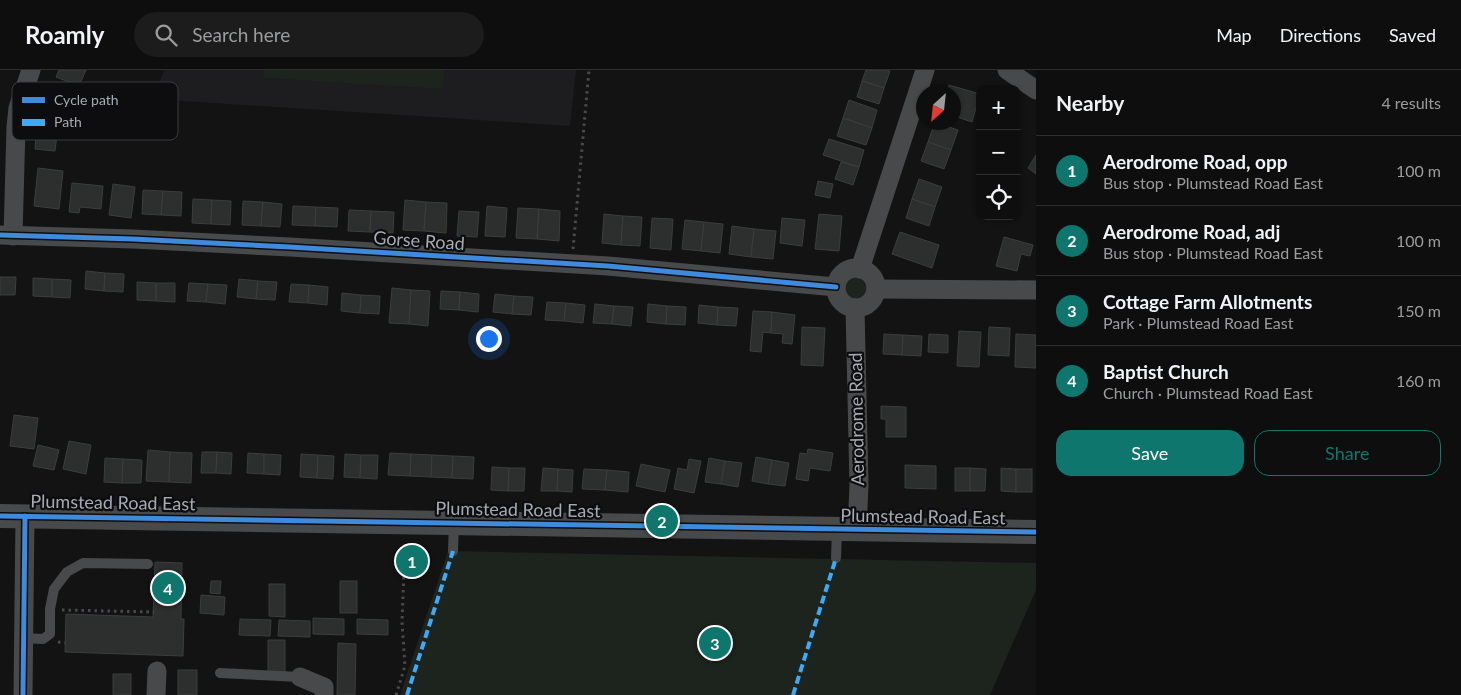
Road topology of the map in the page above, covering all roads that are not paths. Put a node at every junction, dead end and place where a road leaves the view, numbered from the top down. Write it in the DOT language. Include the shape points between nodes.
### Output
graph roads {
  1 [pos="31,70"];
  2 [pos="925,70"];
  3 [pos="1007,70"];
  4 [pos="27,82"];
  5 [pos="1036,90"];
  6 [pos="15,140"];
  7 [pos="6,236"];
  8 [pos="860,269"];
  9 [pos="836,287"];
  10 [pos="876,289"];
  11 [pos="1036,290"];
  12 [pos="855,308"];
  13 [pos="0,516"];
  14 [pos="25,516"];
  15 [pos="454,522"];
  16 [pos="847,530"];
  17 [pos="1036,532"];
  18 [pos="453,551"];
  19 [pos="836,558"];
  20 [pos="148,564"];
  21 [pos="24,638"];
  22 [pos="157,671"];
  23 [pos="220,673"];
  24 [pos="300,677"];
  25 [pos="23,695"];
  26 [pos="156,695"];
  27 [pos="324,695"];
  1 -- 4 [label="street"];
  2 -- 8 [label="street"];
  3 -- 5 [label="street"];
  6 -- 7 [label="street"];
  7 -- 9 [label="street, Gorse Road" via="211,243 608,266"];
  8 -- 9 [label="street" via="847,270"];
  8 -- 10 [label="street" via="872,276"];
  9 -- 12 [label="street" via="839,299 848,307"];
  10 -- 11 [label="street"];
  10 -- 12 [label="street" via="872,301"];
  12 -- 16 [label="street, Aerodrome Road" via="859,484"];
  13 -- 14 [label="street, Plumstead Road East"];
  14 -- 15 [label="street, Plumstead Road East"];
  14 -- 21 [label="street"];
  15 -- 16 [label="street, Plumstead Road East"];
  15 -- 18 [label="lane"];
  16 -- 17 [label="street, Plumstead Road East"];
  16 -- 19 [label="lane"];
  20 -- 21 [label="lane" via="82,563 66,572 54,589 50,634 43,639"];
  21 -- 25 [label="street"];
  22 -- 26 [label="street"];
  23 -- 24 [label="lane"];
  24 -- 27 [label="street" via="324,687"];
}
